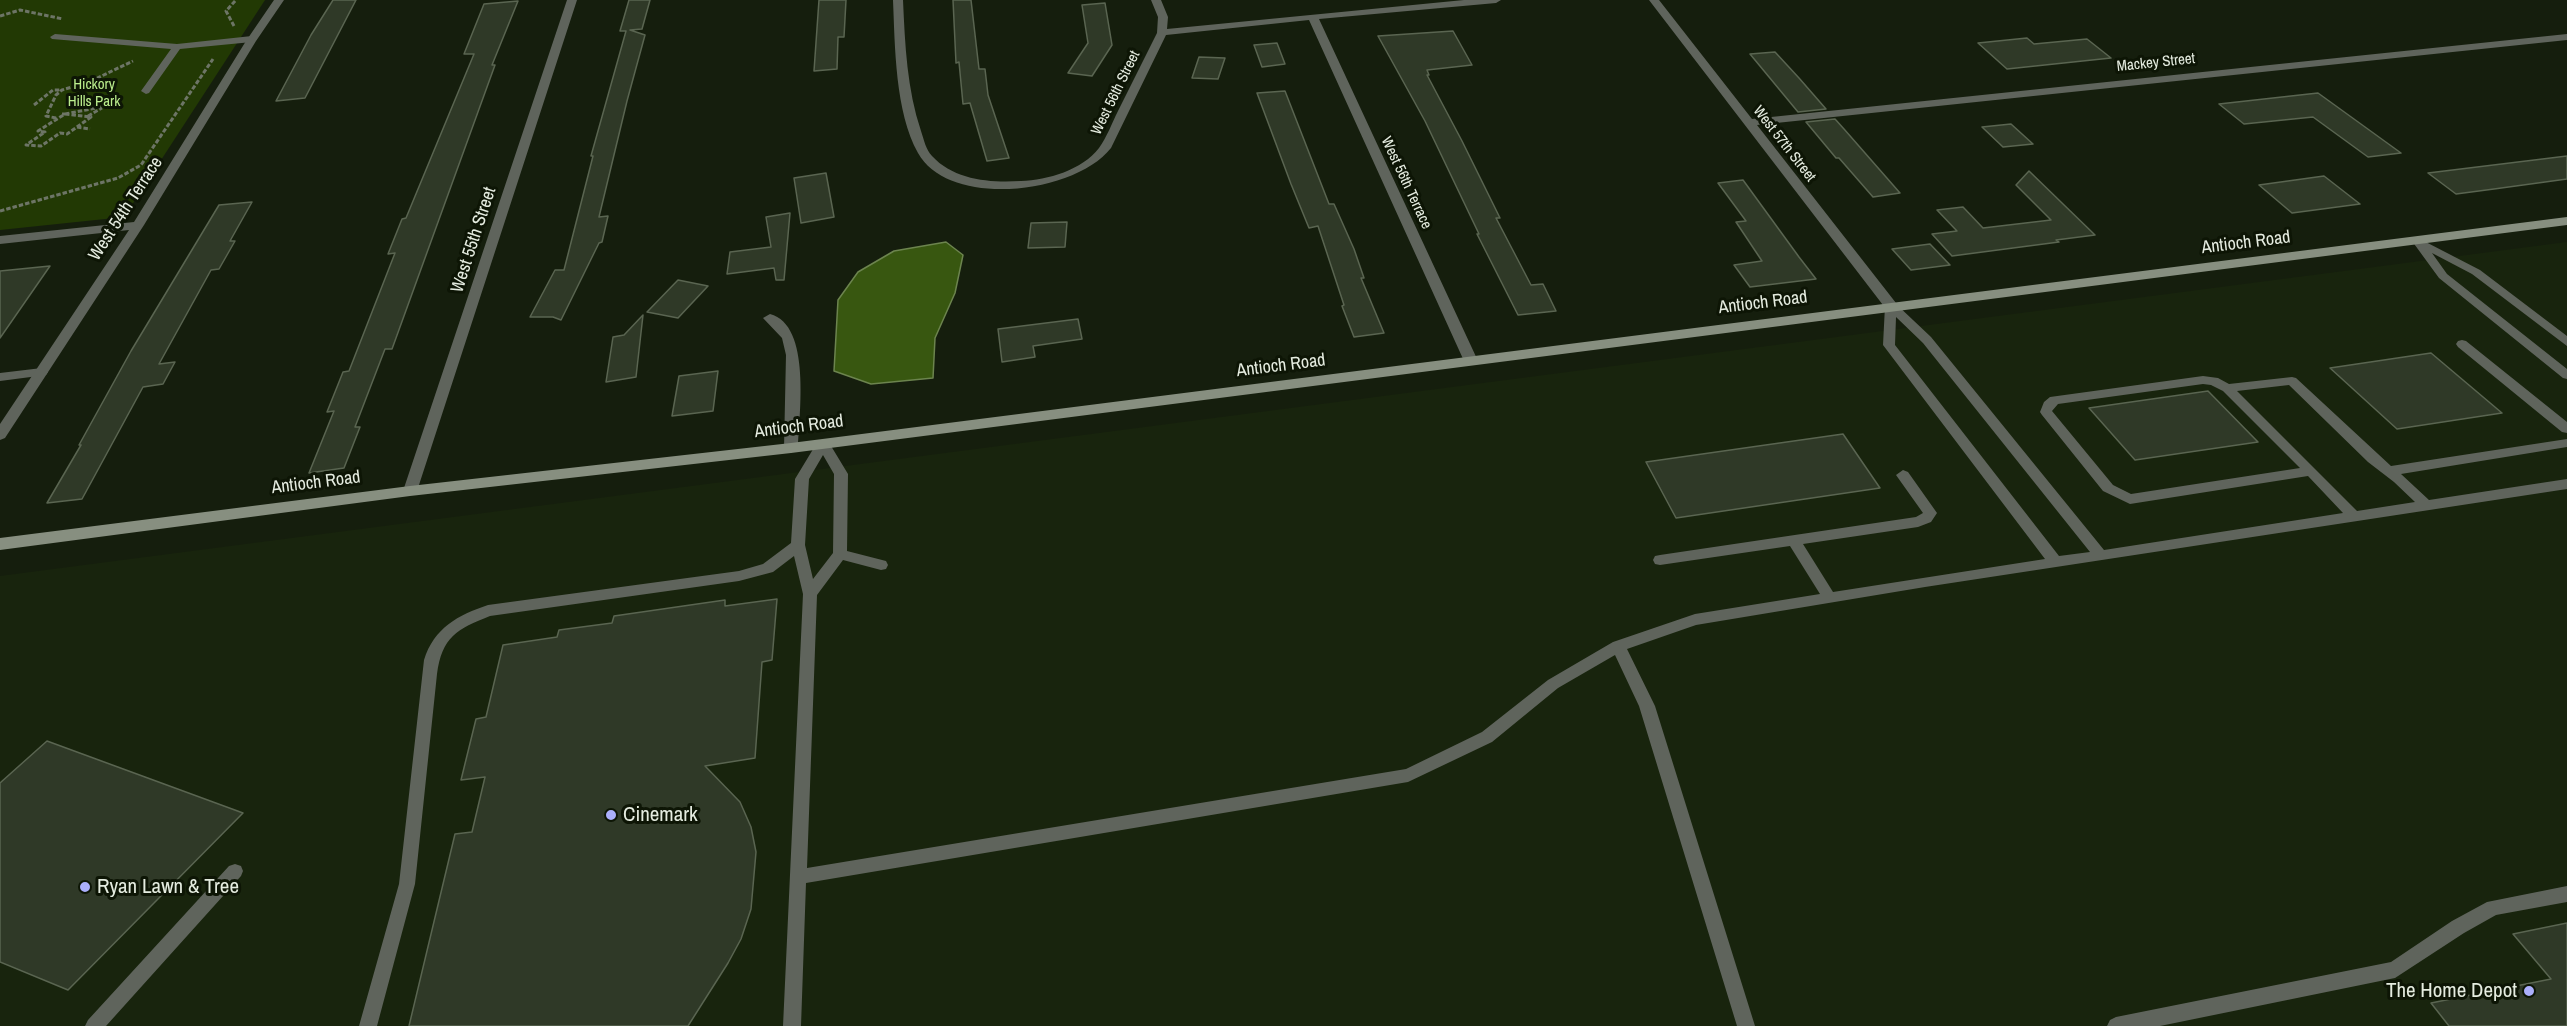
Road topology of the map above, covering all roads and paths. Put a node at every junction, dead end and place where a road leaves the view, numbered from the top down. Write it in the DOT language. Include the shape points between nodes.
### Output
graph roads {
  1 [pos="236,0"];
  2 [pos="279,0"];
  3 [pos="572,0"];
  4 [pos="898,0"];
  5 [pos="1156,0"];
  6 [pos="1496,0"];
  7 [pos="1654,0"];
  8 [pos="0,16"];
  9 [pos="1313,18"];
  10 [pos="69,21"];
  11 [pos="233,31"];
  12 [pos="1162,33"];
  13 [pos="55,37"];
  14 [pos="2567,37"];
  15 [pos="252,39"];
  16 [pos="177,47"];
  17 [pos="214,57"];
  18 [pos="133,61"];
  19 [pos="62,90"];
  20 [pos="146,92"];
  21 [pos="34,105"];
  22 [pos="62,114"];
  23 [pos="86,116"];
  24 [pos="56,118"];
  25 [pos="1749,123"];
  26 [pos="76,127"];
  27 [pos="90,129"];
  28 [pos="0,211"];
  29 [pos="2567,221"];
  30 [pos="138,225"];
  31 [pos="0,240"];
  32 [pos="2418,241"];
  33 [pos="1891,306"];
  34 [pos="770,318"];
  35 [pos="2567,342"];
  36 [pos="2462,344"];
  37 [pos="1471,361"];
  38 [pos="42,372"];
  39 [pos="2567,375"];
  40 [pos="0,377"];
  41 [pos="2227,388"];
  42 [pos="2567,429"];
  43 [pos="0,435"];
  44 [pos="2567,443"];
  45 [pos="823,444"];
  46 [pos="791,448"];
  47 [pos="2311,471"];
  48 [pos="2389,471"];
  49 [pos="1903,475"];
  50 [pos="2567,484"];
  51 [pos="410,491"];
  52 [pos="2427,506"];
  53 [pos="2354,517"];
  54 [pos="1794,541"];
  55 [pos="0,544"];
  56 [pos="798,545"];
  57 [pos="840,554"];
  58 [pos="2101,556"];
  59 [pos="1660,560"];
  60 [pos="2056,563"];
  61 [pos="880,565"];
  62 [pos="810,594"];
  63 [pos="1829,597"];
  64 [pos="1618,646"];
  65 [pos="235,871"];
  66 [pos="798,877"];
  67 [pos="2567,894"];
  68 [pos="94,1026"];
  69 [pos="368,1026"];
  70 [pos="792,1026"];
  71 [pos="1746,1026"];
  72 [pos="2116,1026"];
  1 -- 11 [label="path" via="226,11"];
  2 -- 15 [label="street, West 54th Terrace"];
  3 -- 51 [label="street, West 55th Street"];
  4 -- 12 [label="street, West 56th Street" via="907,110 924,155 945,171 989,186 1028,185 1072,173 1096,160"];
  5 -- 12 [label="street" via="1163,17"];
  6 -- 9 [label="street"];
  7 -- 25 [label="street, West 57th Street"];
  8 -- 10 [label="path" via="29,10"];
  9 -- 12 [label="street"];
  9 -- 37 [label="street, West 56th Terrace"];
  13 -- 16 [label="lane"];
  14 -- 25 [label="street, Mackey Street"];
  15 -- 16 [label="lane"];
  15 -- 30 [label="street, West 54th Terrace"];
  16 -- 20 [label="lane"];
  17 -- 28 [label="path" via="141,165 132,172"];
  18 -- 19 [label="path"];
  19 -- 21 [label="path" via="54,90"];
  19 -- 24 [label="path" via="46,116"];
  22 -- 23 [label="path"];
  22 -- 23 [label="path" via="102,107"];
  22 -- 24 [label="path"];
  23 -- 26 [label="path" via="91,117"];
  24 -- 26 [label="path" via="38,131 45,132 26,145 41,146"];
  25 -- 33 [label="street, West 57th Street"];
  26 -- 27 [label="path"];
  29 -- 32 [label="main road, Antioch Road"];
  30 -- 31 [label="street"];
  30 -- 38 [label="street, West 54th Terrace"];
  32 -- 33 [label="main road, Antioch Road"];
  32 -- 35 [label="lane" via="2476,272"];
  32 -- 39 [label="lane" via="2443,276"];
  33 -- 37 [label="main road, Antioch Road"];
  33 -- 58 [label="lane" via="1927,340"];
  33 -- 60 [label="lane" via="1889,345"];
  34 -- 46 [label="street" via="788,337 793,355"];
  36 -- 42 [label="lane"];
  37 -- 45 [label="main road, Antioch Road"];
  38 -- 40 [label="lane"];
  38 -- 43 [label="street, West 54th Terrace"];
  41 -- 47 [label="lane"];
  41 -- 47 [label="lane" via="2214,381 2192,381 2054,400 2046,412 2108,488 2130,499"];
  41 -- 48 [label="lane" via="2292,381"];
  44 -- 48 [label="lane"];
  45 -- 46 [label="main road, Antioch Road"];
  45 -- 56 [label="lane" via="802,479"];
  45 -- 57 [label="lane" via="841,474"];
  46 -- 51 [label="main road, Antioch Road"];
  47 -- 53 [label="lane"];
  48 -- 52 [label="lane"];
  49 -- 54 [label="lane" via="1930,513 1926,519"];
  50 -- 52 [label="lane"];
  51 -- 55 [label="main road, Antioch Road"];
  52 -- 53 [label="lane"];
  53 -- 58 [label="lane"];
  54 -- 59 [label="lane"];
  54 -- 63 [label="lane"];
  56 -- 62 [label="lane"];
  56 -- 69 [label="lane" via="768,568 739,576 488,611 458,622 438,641 430,660 407,884"];
  57 -- 61 [label="lane"];
  57 -- 62 [label="lane"];
  58 -- 60 [label="lane"];
  60 -- 63 [label="lane"];
  62 -- 66 [label="lane"];
  63 -- 64 [label="lane" via="1695,620"];
  64 -- 66 [label="lane" via="1553,684 1487,737 1408,775"];
  64 -- 71 [label="lane" via="1647,706"];
  65 -- 68 [label="lane"];
  66 -- 70 [label="lane"];
  67 -- 72 [label="lane" via="2493,908 2395,970"];
}
